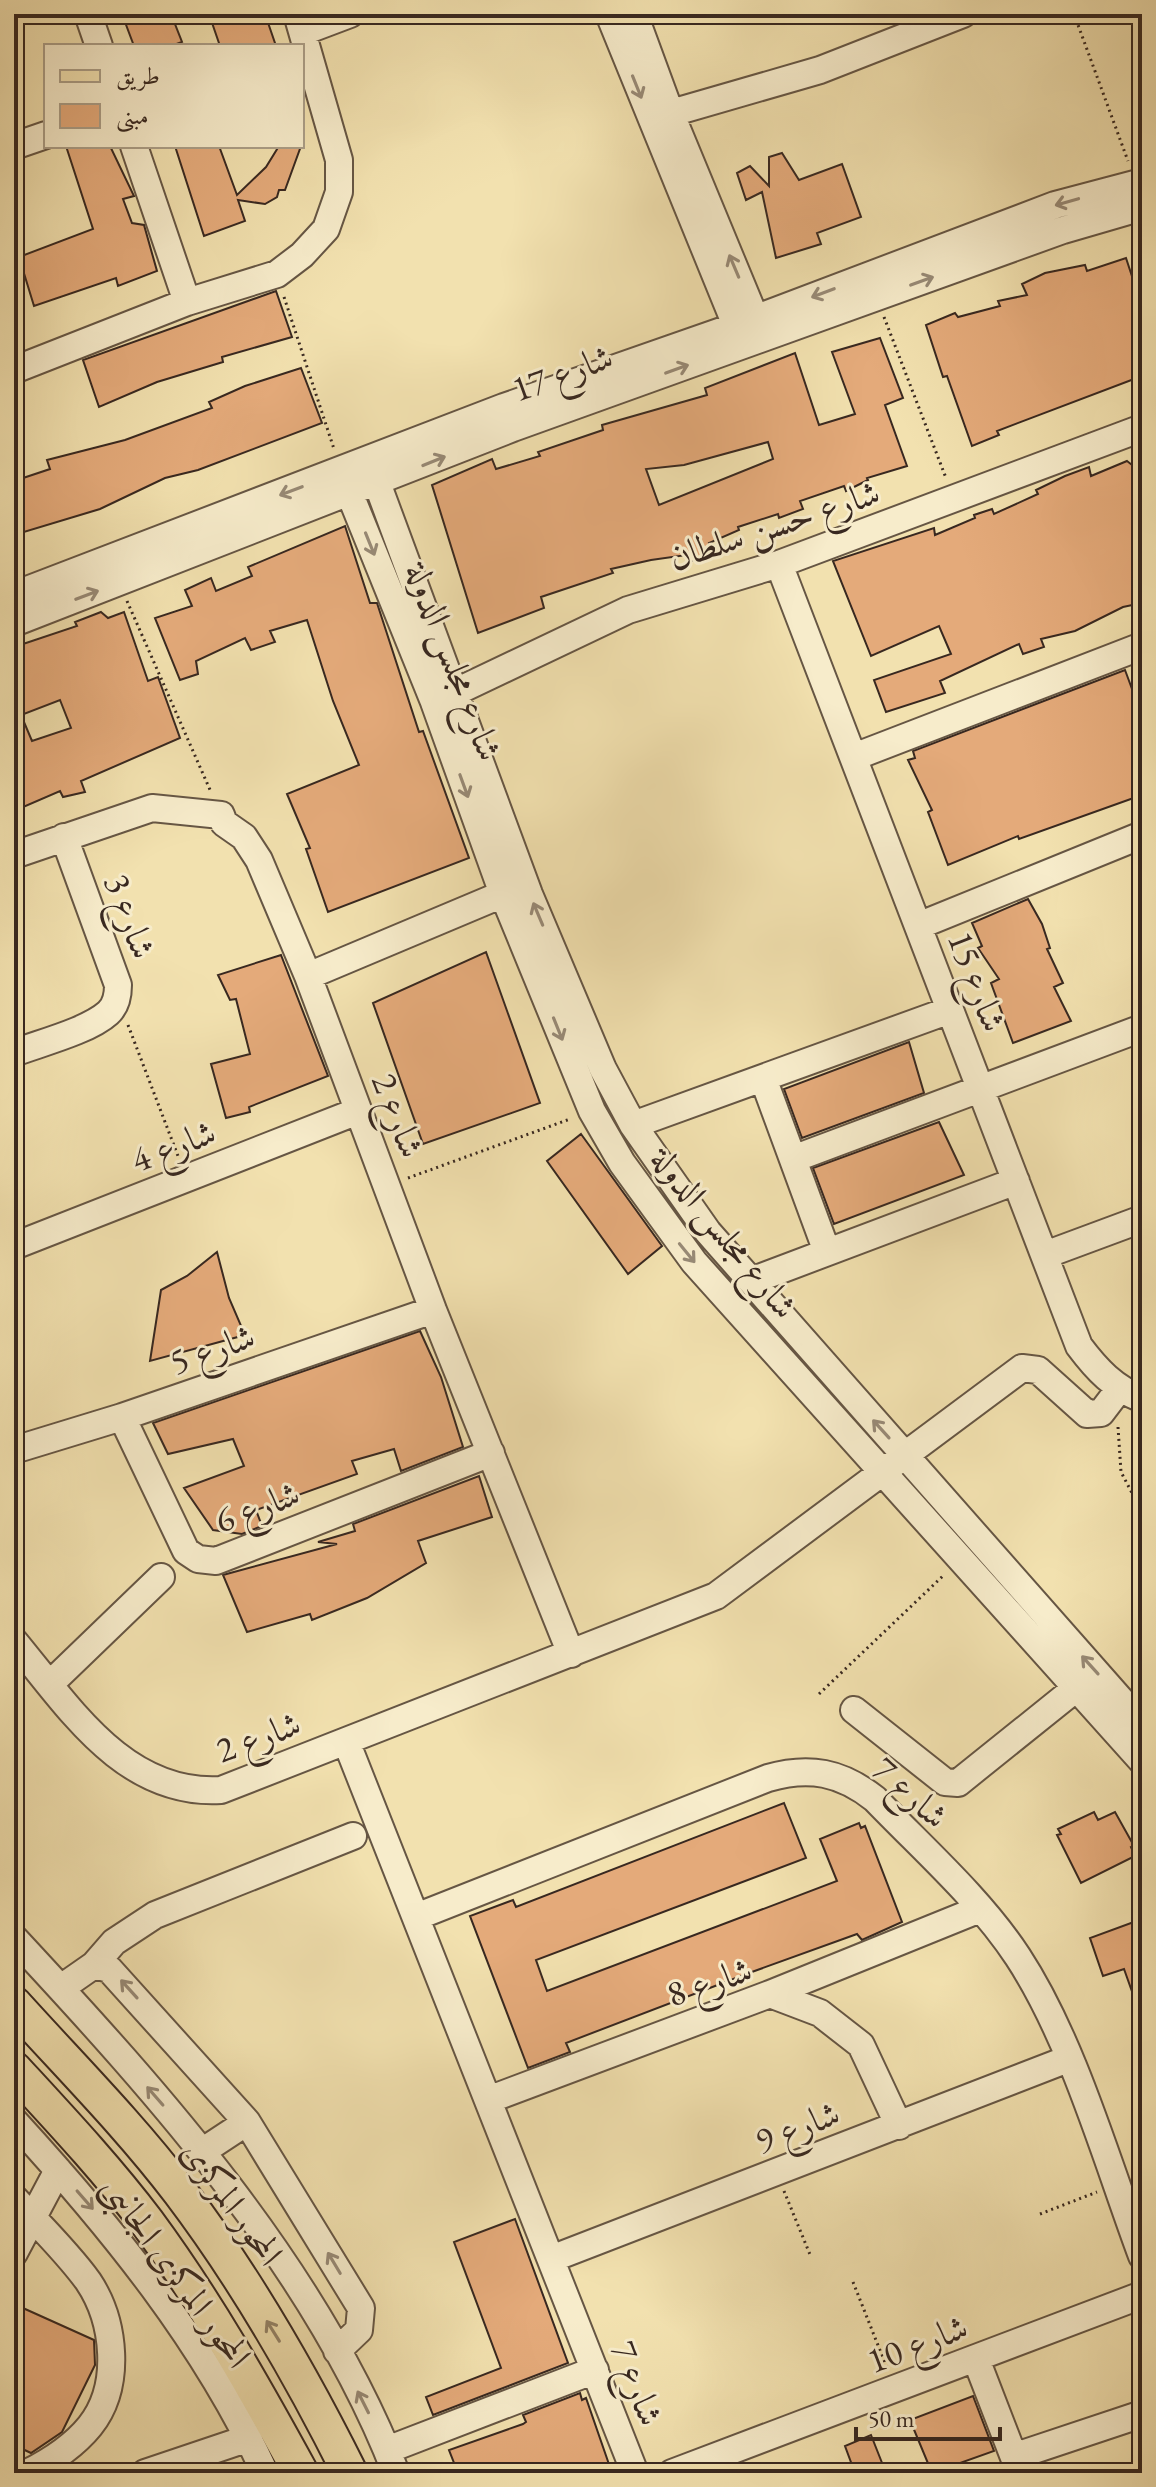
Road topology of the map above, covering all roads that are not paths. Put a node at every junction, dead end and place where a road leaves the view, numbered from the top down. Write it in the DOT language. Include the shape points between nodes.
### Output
graph roads {
  1 [pos="88,14"];
  2 [pos="350,14"];
  3 [pos="609,14"];
  4 [pos="963,14"];
  5 [pos="637,15"];
  6 [pos="301,23"];
  7 [pos="98,44"];
  8 [pos="660,116"];
  9 [pos="44,136"];
  10 [pos="14,146"];
  11 [pos="135,148"];
  12 [pos="1140,191"];
  13 [pos="187,302"];
  14 [pos="750,332"];
  15 [pos="14,370"];
  16 [pos="1142,428"];
  17 [pos="373,472"];
  18 [pos="346,483"];
  19 [pos="779,564"];
  20 [pos="14,595"];
  21 [pos="14,623"];
  22 [pos="1142,646"];
  23 [pos="445,697"];
  24 [pos="854,757"];
  25 [pos="1142,835"];
  26 [pos="64,837"];
  27 [pos="14,855"];
  28 [pos="503,894"];
  29 [pos="918,926"];
  30 [pos="308,976"];
  31 [pos="950,1010"];
  32 [pos="1142,1028"];
  33 [pos="14,1053"];
  34 [pos="763,1078"];
  35 [pos="981,1088"];
  36 [pos="358,1111"];
  37 [pos="633,1125"];
  38 [pos="793,1159"];
  39 [pos="1016,1181"];
  40 [pos="1142,1219"];
  41 [pos="14,1246"];
  42 [pos="827,1252"];
  43 [pos="1045,1255"];
  44 [pos="751,1281"];
  45 [pos="433,1310"];
  46 [pos="1129,1393"];
  47 [pos="122,1417"];
  48 [pos="14,1450"];
  49 [pos="491,1453"];
  50 [pos="893,1462"];
  51 [pos="161,1577"];
  52 [pos="14,1641"];
  53 [pos="571,1654"];
  54 [pos="50,1684"];
  55 [pos="1075,1689"];
  56 [pos="854,1710"];
  57 [pos="1142,1724"];
  58 [pos="346,1741"];
  59 [pos="1142,1761"];
  60 [pos="353,1836"];
  61 [pos="980,1909"];
  62 [pos="416,1917"];
  63 [pos="14,1938"];
  64 [pos="94,1965"];
  65 [pos="61,1988"];
  66 [pos="770,1994"];
  67 [pos="14,2004"];
  68 [pos="39,2032"];
  69 [pos="1068,2059"];
  70 [pos="14,2069"];
  71 [pos="488,2100"];
  72 [pos="46,2105"];
  73 [pos="14,2121"];
  74 [pos="247,2122"];
  75 [pos="899,2126"];
  76 [pos="203,2151"];
  77 [pos="58,2170"];
  78 [pos="14,2198"];
  79 [pos="33,2218"];
  80 [pos="14,2253"];
  81 [pos="1142,2256"];
  82 [pos="551,2259"];
  83 [pos="1142,2295"];
  84 [pos="337,2351"];
  85 [pos="976,2359"];
  86 [pos="595,2370"];
  87 [pos="1142,2414"];
  88 [pos="260,2429"];
  89 [pos="392,2462"];
  90 [pos="1018,2464"];
  91 [pos="27,2473"];
  92 [pos="145,2473"];
  93 [pos="265,2473"];
  94 [pos="272,2473"];
  95 [pos="301,2473"];
  96 [pos="350,2473"];
  97 [pos="635,2473"];
  98 [pos="672,2473"];
  1 -- 7 [label="street"];
  2 -- 6 [label="street"];
  3 -- 8 [label="street, one-way"];
  4 -- 8 [label="street" via="820,70"];
  5 -- 8 [label="street"];
  6 -- 13 [label="street" via="339,160 339,192 326,229 277,274"];
  8 -- 14 [label="street"];
  9 -- 10 [label="street"];
  11 -- 13 [label="street"];
  14 -- 12 [label="street, شارع 17, one-way" via="876,297 1063,230"];
  12 -- 14 [label="street, شارع 17, one-way" via="1055,205"];
  13 -- 15 [label="street"];
  14 -- 17 [label="street, شارع 17" via="504,407"];
  16 -- 19 [label="street, شارع حسن سلطان"];
  17 -- 18 [label="street, شارع 17"];
  17 -- 23 [label="street, شارع مجلس الدولة"];
  18 -- 20 [label="street, شارع 17, one-way"];
  21 -- 18 [label="street, شارع 17, one-way" via="120,583"];
  18 -- 23 [label="street, شارع مجلس الدولة, one-way"];
  19 -- 23 [label="street, شارع حسن سلطان" via="628,610"];
  19 -- 24 [label="street, شارع 15"];
  22 -- 24 [label="street"];
  23 -- 28 [label="street, شارع مجلس الدولة, one-way"];
  37 -- 23 [label="street, شارع مجلس الدولة, one-way" via="603,1069"];
  24 -- 29 [label="street, شارع 15"];
  25 -- 29 [label="street"];
  26 -- 27 [label="street"];
  26 -- 30 [label="street, شارع 2" via="152,808 221,815 259,860"];
  26 -- 33 [label="street, شارع 3" via="118,997 110,1012 96,1021"];
  28 -- 30 [label="street"];
  28 -- 50 [label="street, شارع مجلس الدولة, one-way" via="592,1111 648,1201 694,1262"];
  29 -- 31 [label="street, شارع 15"];
  30 -- 36 [label="street, شارع 2"];
  31 -- 34 [label="street"];
  31 -- 35 [label="street, شارع 15"];
  32 -- 35 [label="street"];
  34 -- 37 [label="street"];
  34 -- 38 [label="street"];
  35 -- 38 [label="street"];
  35 -- 39 [label="street, شارع 15"];
  36 -- 41 [label="street, شارع 4"];
  36 -- 45 [label="street, شارع 2"];
  37 -- 44 [label="street, شارع مجلس الدولة" via="701,1222"];
  38 -- 42 [label="street"];
  39 -- 42 [label="street"];
  39 -- 43 [label="street, شارع 15"];
  40 -- 43 [label="street"];
  42 -- 44 [label="street"];
  43 -- 46 [label="street, شارع 15" via="1079,1346 1099,1373"];
  50 -- 44 [label="street, شارع مجلس الدولة, one-way"];
  45 -- 47 [label="street, شارع 5"];
  45 -- 49 [label="street, شارع 2"];
  46 -- 50 [label="street, شارع 2" via="1101,1413 1087,1414 1038,1370 1022,1368"];
  47 -- 48 [label="street, شارع 5"];
  47 -- 49 [label="street, شارع 6" via="186,1551 216,1561"];
  49 -- 53 [label="street, شارع 2"];
  50 -- 53 [label="street, شارع 2" via="716,1596"];
  50 -- 55 [label="street, شارع مجلس الدولة" via="962,1558"];
  57 -- 50 [label="street, شارع مجلس الدولة, one-way"];
  51 -- 54 [label="street"];
  52 -- 54 [label="street, شارع 2"];
  53 -- 58 [label="street, شارع 2"];
  54 -- 58 [label="street, شارع 2" via="83,1724 131,1767 173,1788 221,1790"];
  55 -- 56 [label="street" via="958,1783 945,1782"];
  55 -- 59 [label="street, شارع مجلس الدولة"];
  58 -- 62 [label="street, شارع 7"];
  60 -- 64 [label="street" via="155,1915 114,1942"];
  61 -- 62 [label="street, شارع 7" via="857,1784 813,1770 768,1778"];
  61 -- 66 [label="street"];
  61 -- 69 [label="street, شارع 7" via="1020,1959"];
  62 -- 71 [label="street, شارع 7"];
  63 -- 65 [label="street"];
  64 -- 65 [label="street"];
  74 -- 64 [label="street, one-way" via="117,1976"];
  76 -- 65 [label="street, one-way"];
  66 -- 71 [label="street, شارع 8"];
  66 -- 75 [label="street, شارع 8" via="820,2013 861,2045"];
  67 -- 68 [label="main road, المحور المركزى"];
  68 -- 72 [label="main road" via="25,2035 21,2049 48,2081 52,2092"];
  96 -- 68 [label="main road, المحور المركزى, one-way" via="278,2337 230,2264 137,2139"];
  69 -- 75 [label="street, شارع 9"];
  69 -- 81 [label="street, شارع 7"];
  70 -- 72 [label="main road"];
  71 -- 82 [label="street, شارع 7"];
  72 -- 88 [label="main road" via="154,2232 222,2333"];
  73 -- 77 [label="street, المحور المركزى الجانبى"];
  74 -- 76 [label="street"];
  84 -- 74 [label="street, one-way" via="359,2330 361,2308"];
  75 -- 82 [label="street, شارع 9"];
  76 -- 84 [label="street" via="241,2200"];
  77 -- 79 [label="street"];
  77 -- 88 [label="street, المحور المركزى الجانبى, one-way" via="122,2244"];
  78 -- 79 [label="street"];
  79 -- 80 [label="street"];
  79 -- 91 [label="street" via="89,2282 110,2328 111,2378 92,2424 56,2459"];
  82 -- 86 [label="street, شارع 7"];
  83 -- 85 [label="street, شارع 10"];
  89 -- 84 [label="street, one-way"];
  85 -- 90 [label="street"];
  85 -- 98 [label="street, شارع 10"];
  86 -- 89 [label="street"];
  86 -- 97 [label="street, شارع 7"];
  87 -- 90 [label="street"];
  88 -- 92 [label="street"];
  88 -- 93 [label="street, المحور المركزى الجانبى"];
  88 -- 94 [label="main road"];
  88 -- 95 [label="main road"];
}
